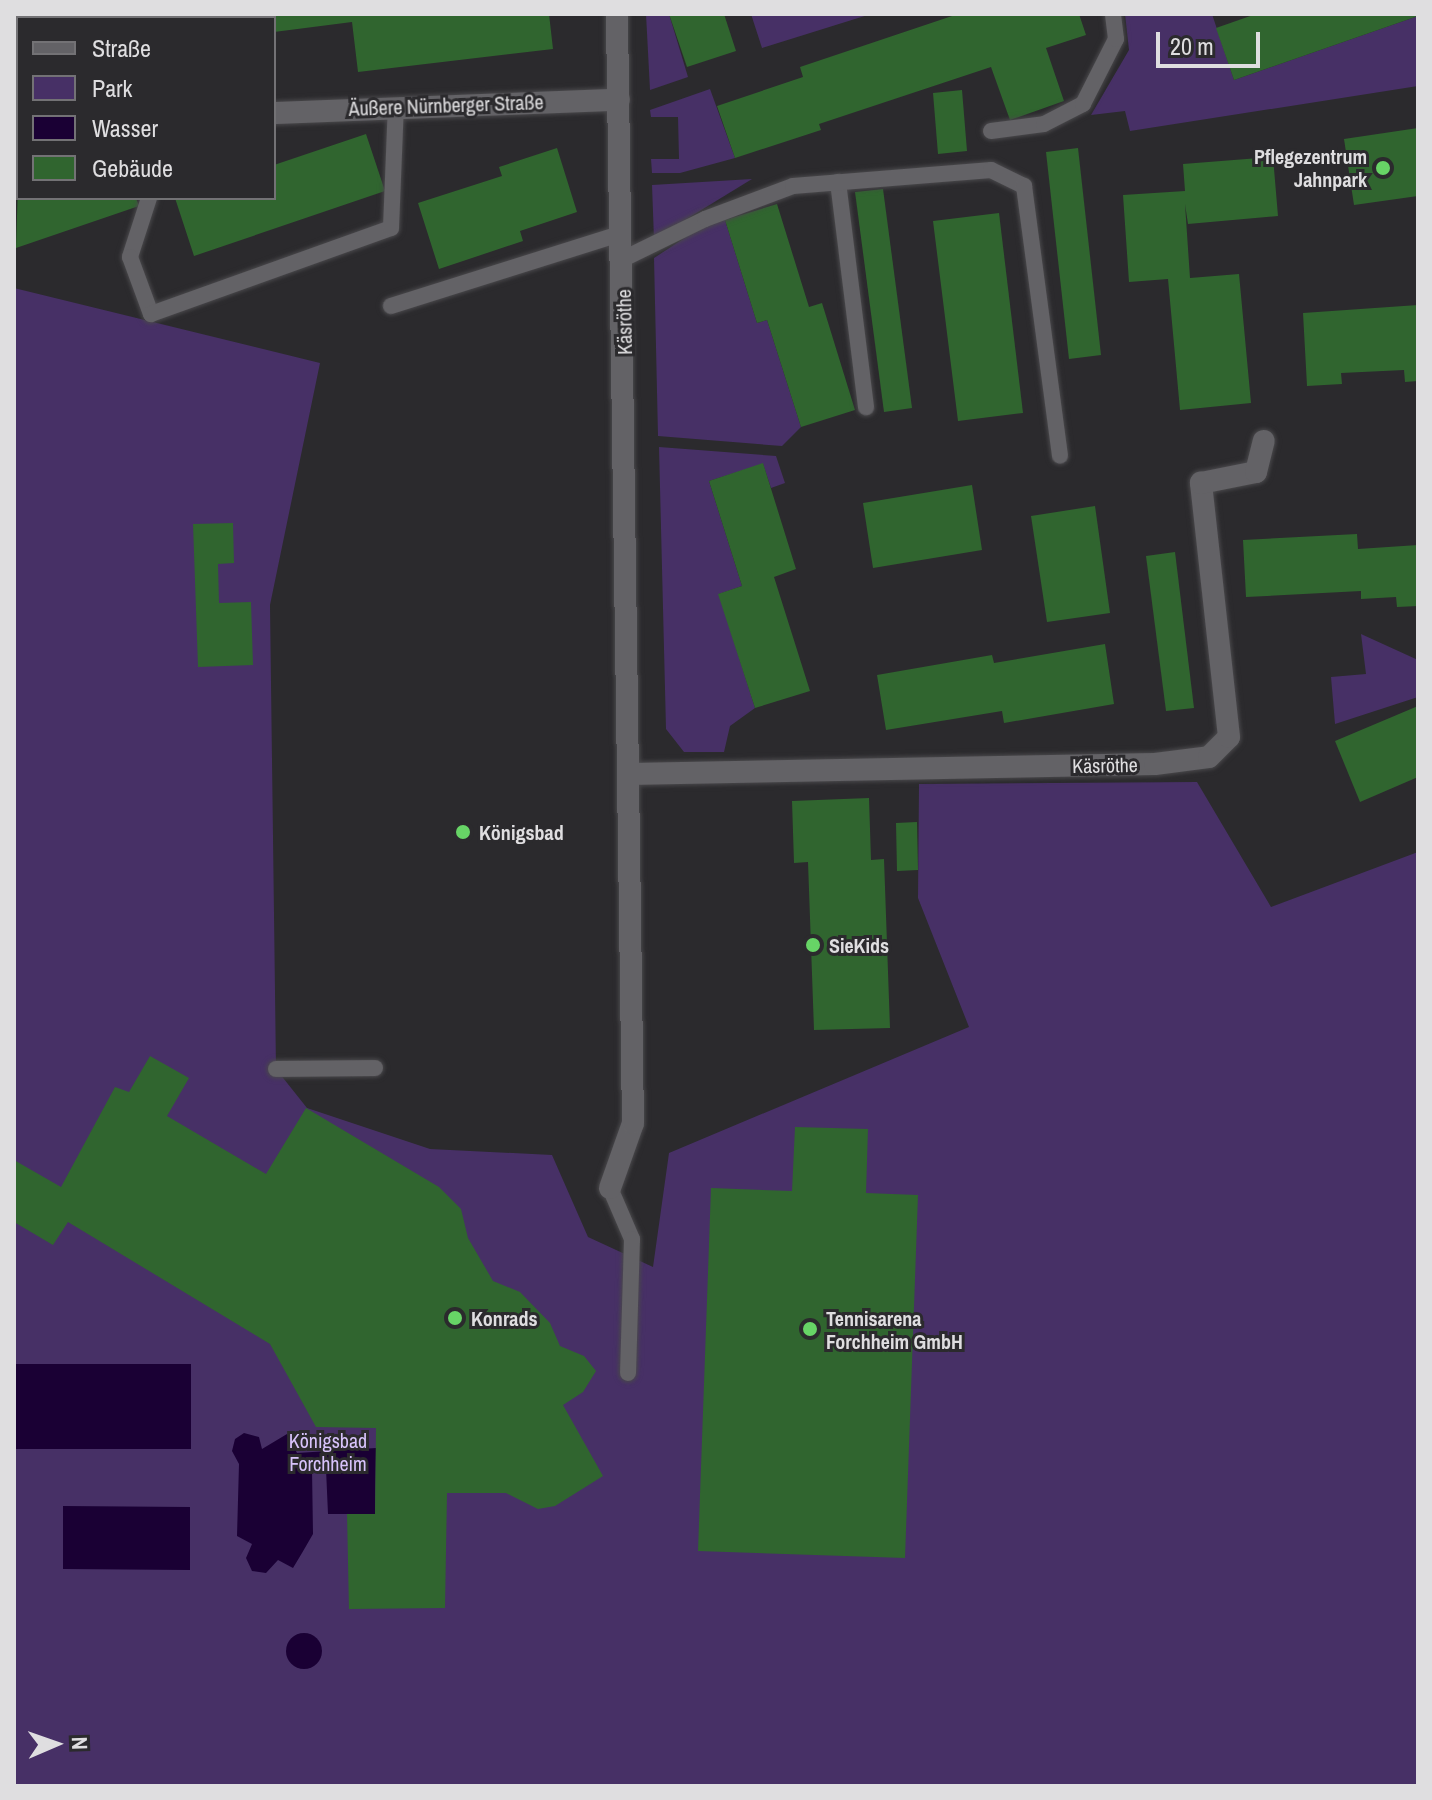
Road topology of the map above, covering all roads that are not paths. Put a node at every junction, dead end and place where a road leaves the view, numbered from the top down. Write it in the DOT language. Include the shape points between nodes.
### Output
graph roads {
  1 [pos="617,14"];
  2 [pos="1113,14"];
  3 [pos="619,100"];
  4 [pos="396,106"];
  5 [pos="276,113"];
  6 [pos="991,131"];
  7 [pos="838,182"];
  8 [pos="148,200"];
  9 [pos="622,233"];
  10 [pos="623,259"];
  11 [pos="391,306"];
  12 [pos="866,407"];
  13 [pos="1264,441"];
  14 [pos="1060,456"];
  15 [pos="629,774"];
  16 [pos="375,1068"];
  17 [pos="276,1069"];
  18 [pos="610,1188"];
  19 [pos="628,1373"];
  1 -- 3 [label="street, Käsröthe"];
  2 -- 6 [label="lane" via="1116,39 1083,104 1044,124"];
  3 -- 4 [label="street, Äußere Nürnberger Straße"];
  3 -- 9 [label="street, Käsröthe"];
  4 -- 5 [label="street, Äußere Nürnberger Straße"];
  4 -- 8 [label="lane" via="391,228 151,314 130,257"];
  7 -- 10 [label="lane" via="793,186 705,219"];
  7 -- 12 [label="lane"];
  7 -- 14 [label="lane" via="991,170 1024,186"];
  9 -- 10 [label="street, Käsröthe"];
  9 -- 11 [label="lane"];
  10 -- 15 [label="street, Käsröthe"];
  13 -- 15 [label="street, Käsröthe" via="1256,472 1201,483 1229,737 1209,757 1155,764"];
  15 -- 18 [label="street, Käsröthe" via="633,1123"];
  16 -- 17 [label="lane"];
  18 -- 19 [label="lane" via="632,1239"];
}
